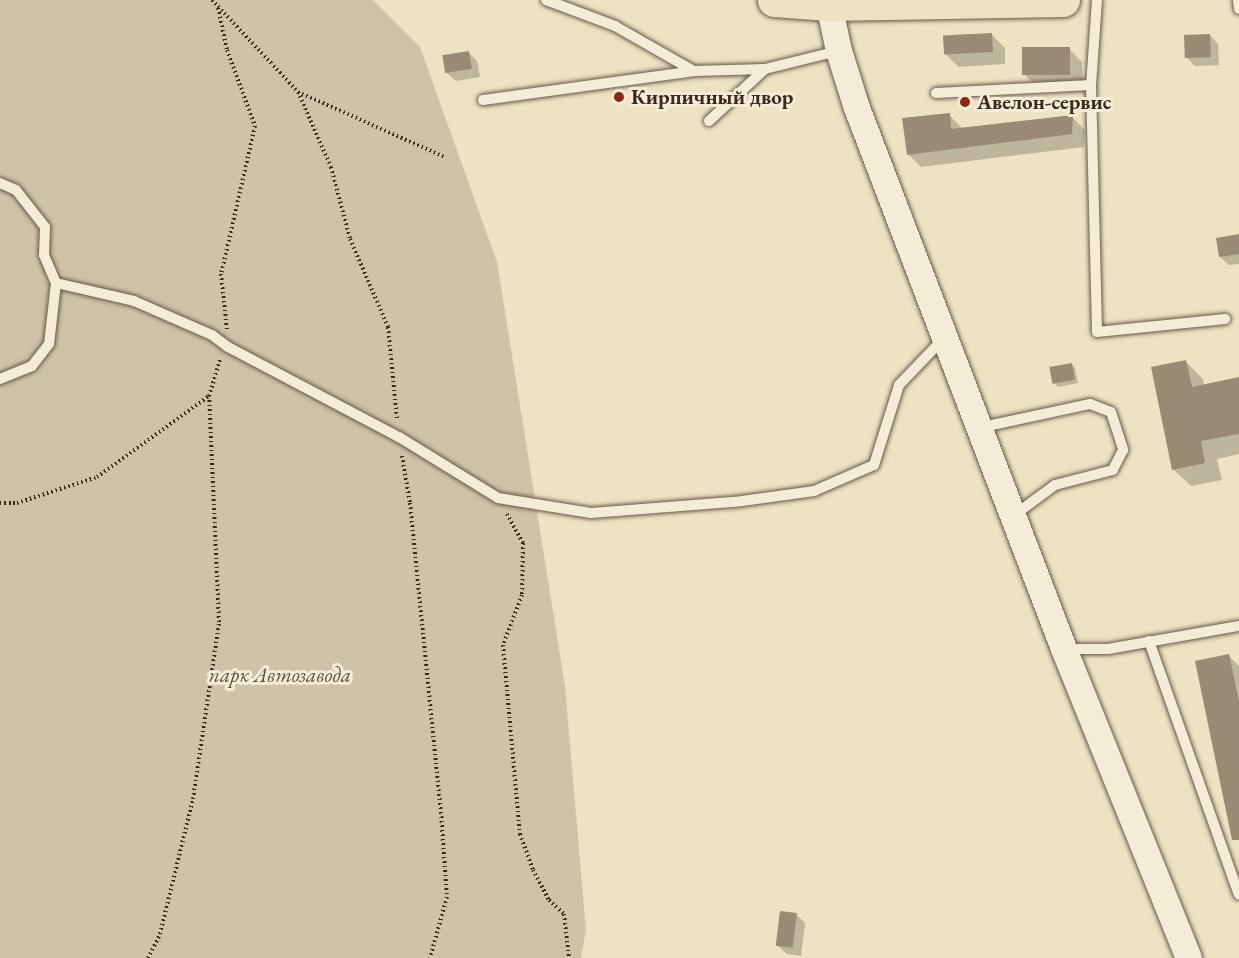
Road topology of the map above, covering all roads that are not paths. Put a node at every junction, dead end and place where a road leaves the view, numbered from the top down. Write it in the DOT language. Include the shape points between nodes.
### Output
graph roads {
  1 [pos="546,0"];
  2 [pos="775,0"];
  3 [pos="1050,0"];
  4 [pos="1063,0"];
  5 [pos="1096,0"];
  6 [pos="1238,0"];
  7 [pos="829,4"];
  8 [pos="1239,9"];
  9 [pos="839,51"];
  10 [pos="765,69"];
  11 [pos="694,71"];
  12 [pos="1091,85"];
  13 [pos="936,93"];
  14 [pos="483,100"];
  15 [pos="709,121"];
  16 [pos="0,183"];
  17 [pos="56,283"];
  18 [pos="1225,319"];
  19 [pos="944,338"];
  20 [pos="0,379"];
  21 [pos="978,428"];
  22 [pos="1012,516"];
  23 [pos="1239,626"];
  24 [pos="1149,641"];
  25 [pos="1064,649"];
  26 [pos="1239,895"];
  27 [pos="1189,958"];
  1 -- 11 [label="lane" via="615,26"];
  2 -- 7 [label="main road"];
  3 -- 4 [label="main road"];
  3 -- 7 [label="main road"];
  5 -- 12 [label="lane"];
  6 -- 8 [label="lane"];
  7 -- 9 [label="street"];
  9 -- 10 [label="lane"];
  9 -- 19 [label="street" via="856,108"];
  10 -- 11 [label="lane"];
  10 -- 15 [label="lane"];
  11 -- 14 [label="lane"];
  12 -- 13 [label="lane"];
  12 -- 18 [label="lane" via="1097,332"];
  16 -- 17 [label="lane" via="15,190 45,227 44,255"];
  17 -- 19 [label="lane" via="134,301 212,335 399,437 498,498 591,513 814,491 874,465 899,385"];
  17 -- 20 [label="lane" via="49,344 32,366"];
  19 -- 21 [label="street"];
  21 -- 22 [label="street"];
  21 -- 22 [label="lane" via="1090,404 1111,412 1123,450 1113,470 1055,485"];
  22 -- 25 [label="street"];
  23 -- 24 [label="lane"];
  24 -- 25 [label="lane" via="1108,649"];
  24 -- 26 [label="lane"];
  25 -- 27 [label="street"];
}
